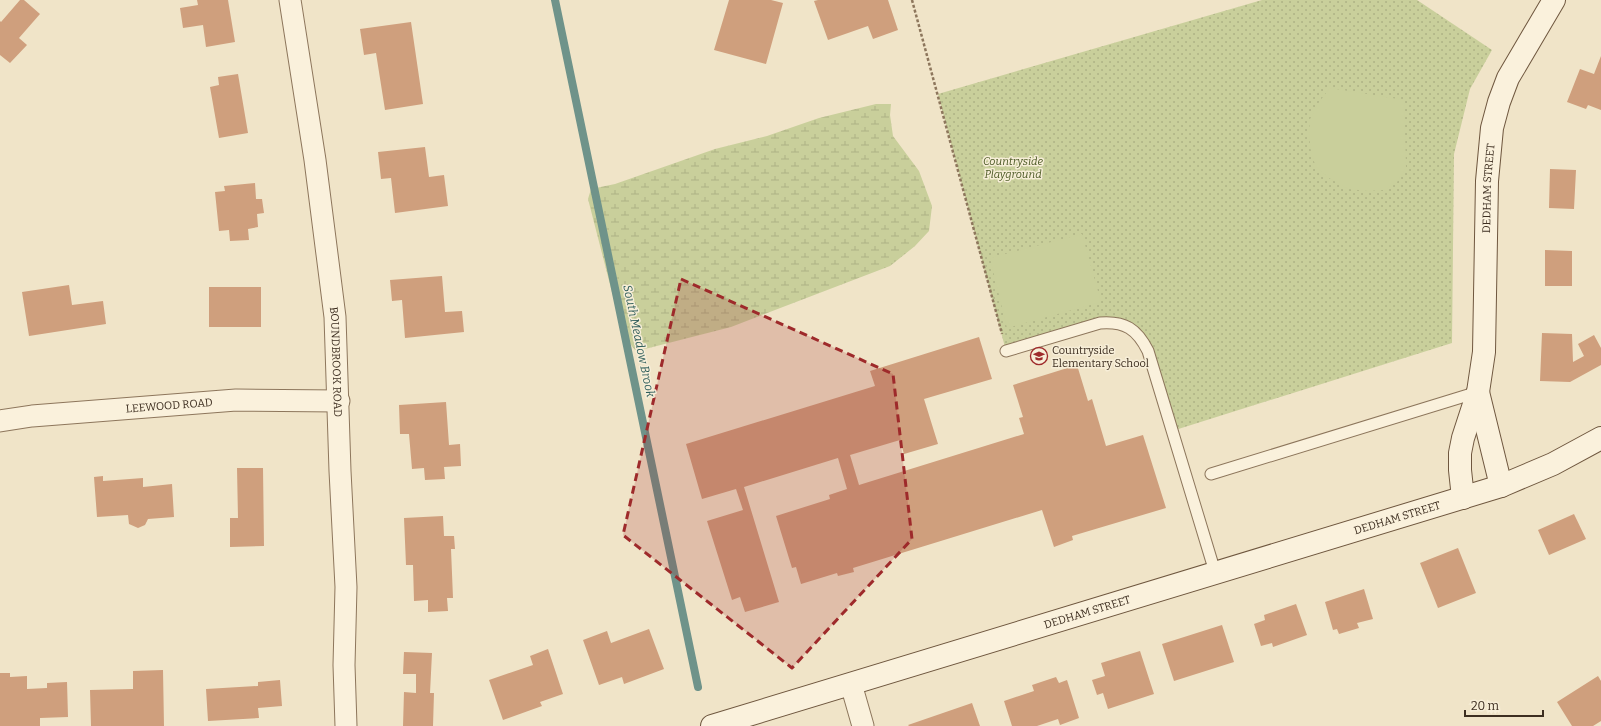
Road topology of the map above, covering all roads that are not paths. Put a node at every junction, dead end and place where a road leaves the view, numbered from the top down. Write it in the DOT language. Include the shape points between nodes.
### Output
graph roads {
  1 [pos="290,0"];
  2 [pos="1554,0"];
  3 [pos="1006,351"];
  4 [pos="1478,392"];
  5 [pos="339,401"];
  6 [pos="0,421"];
  7 [pos="1601,438"];
  8 [pos="1211,474"];
  9 [pos="1501,486"];
  10 [pos="1463,498"];
  11 [pos="1215,572"];
  12 [pos="851,684"];
  13 [pos="346,726"];
  14 [pos="712,726"];
  15 [pos="863,726"];
  1 -- 5 [label="street, BOUNDBROOK ROAD" via="315,160 335,317"];
  2 -- 4 [label="main road, DEDHAM STREET" via="1508,78 1492,128 1487,181 1486,330"];
  3 -- 11 [label="lane" via="1100,323 1112,322 1124,324 1143,340"];
  4 -- 8 [label="lane"];
  4 -- 9 [label="main road, DEDHAM STREET"];
  4 -- 10 [label="main road, DEDHAM STREET" via="1460,453"];
  5 -- 6 [label="street, LEEWOOD ROAD" via="236,400 32,416"];
  5 -- 13 [label="street, BOUNDBROOK ROAD" via="346,588"];
  7 -- 9 [label="main road" via="1553,464"];
  9 -- 10 [label="main road, DEDHAM STREET"];
  10 -- 11 [label="main road, DEDHAM STREET"];
  11 -- 12 [label="main road, DEDHAM STREET"];
  12 -- 14 [label="main road, DEDHAM STREET"];
  12 -- 15 [label="street"];
}
